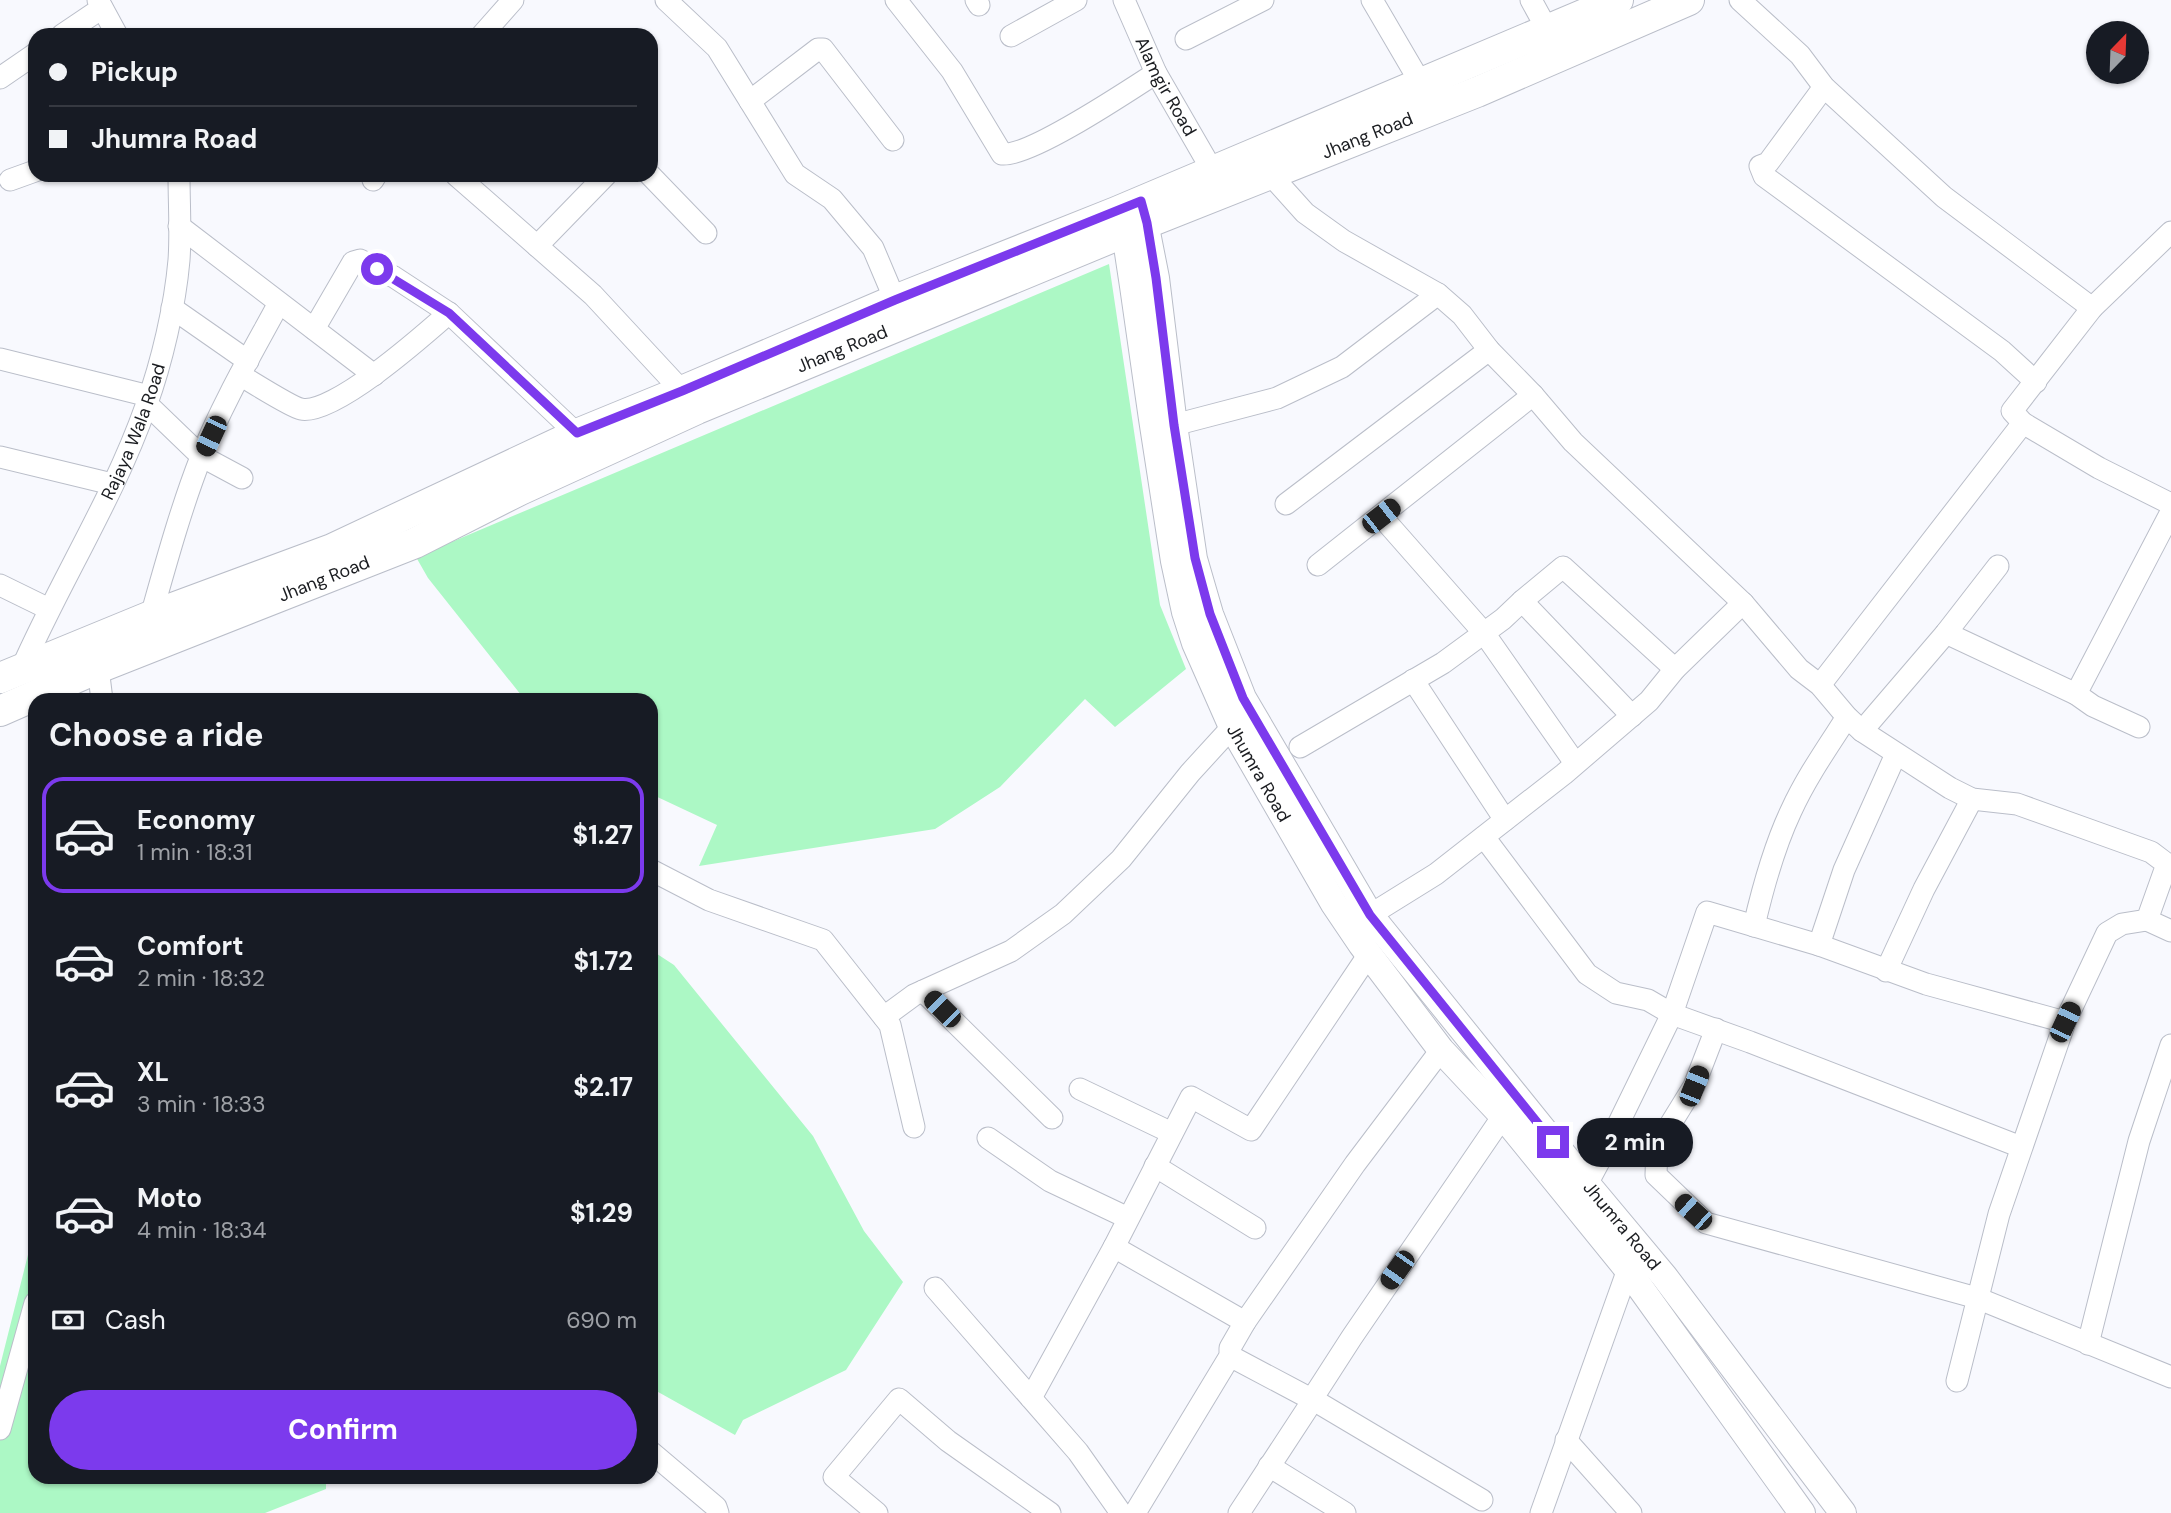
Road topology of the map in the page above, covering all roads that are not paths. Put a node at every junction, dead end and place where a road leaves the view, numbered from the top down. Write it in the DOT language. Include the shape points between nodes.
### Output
graph roads {
  1 [pos="513,0"];
  2 [pos="666,0"];
  3 [pos="896,0"];
  4 [pos="1076,0"];
  5 [pos="1124,0"];
  6 [pos="1263,0"];
  7 [pos="1372,0"];
  8 [pos="1531,0"];
  9 [pos="1689,0"];
  10 [pos="1740,0"];
  11 [pos="1606,2"];
  12 [pos="100,4"];
  13 [pos="71,28"];
  14 [pos="113,28"];
  15 [pos="495,28"];
  16 [pos="1548,32"];
  17 [pos="1011,36"];
  18 [pos="1185,39"];
  19 [pos="28,59"];
  20 [pos="1156,74"];
  21 [pos="0,78"];
  22 [pos="1420,82"];
  23 [pos="1824,87"];
  24 [pos="750,101"];
  25 [pos="893,140"];
  26 [pos="1212,170"];
  27 [pos="1269,173"];
  28 [pos="28,174"];
  29 [pos="10,180"];
  30 [pos="179,182"];
  31 [pos="464,182"];
  32 [pos="599,182"];
  33 [pos="657,182"];
  34 [pos="1132,217"];
  35 [pos="179,226"];
  36 [pos="2171,232"];
  37 [pos="706,233"];
  38 [pos="537,246"];
  39 [pos="1438,294"];
  40 [pos="895,300"];
  41 [pos="279,303"];
  42 [pos="172,308"];
  43 [pos="2092,308"];
  44 [pos="449,313"];
  45 [pos="314,329"];
  46 [pos="1489,350"];
  47 [pos="0,359"];
  48 [pos="244,368"];
  49 [pos="374,375"];
  50 [pos="2036,382"];
  51 [pos="682,391"];
  52 [pos="1533,395"];
  53 [pos="148,400"];
  54 [pos="2023,423"];
  55 [pos="1174,425"];
  56 [pos="577,433"];
  57 [pos="201,456"];
  58 [pos="0,457"];
  59 [pos="242,478"];
  60 [pos="513,479"];
  61 [pos="112,484"];
  62 [pos="1286,504"];
  63 [pos="2171,504"];
  64 [pos="2171,512"];
  65 [pos="1381,516"];
  66 [pos="1318,565"];
  67 [pos="1998,566"];
  68 [pos="0,585"];
  69 [pos="1521,601"];
  70 [pos="1743,603"];
  71 [pos="49,609"];
  72 [pos="151,616"];
  73 [pos="1484,633"];
  74 [pos="1946,633"];
  75 [pos="97,668"];
  76 [pos="1675,669"];
  77 [pos="10,674"];
  78 [pos="1413,680"];
  79 [pos="1820,685"];
  80 [pos="39,693"];
  81 [pos="101,693"];
  82 [pos="2076,694"];
  83 [pos="28,698"];
  84 [pos="0,710"];
  85 [pos="1632,716"];
  86 [pos="1854,724"];
  87 [pos="1232,727"];
  88 [pos="2139,727"];
  89 [pos="1300,747"];
  90 [pos="1896,754"];
  91 [pos="1575,763"];
  92 [pos="1972,799"];
  93 [pos="1505,820"];
  94 [pos="1484,837"];
  95 [pos="658,874"];
  96 [pos="1370,915"];
  97 [pos="2147,920"];
  98 [pos="1754,926"];
  99 [pos="2171,931"];
  100 [pos="1819,946"];
  101 [pos="1369,954"];
  102 [pos="1886,971"];
  103 [pos="923,991"];
  104 [pos="1672,1014"];
  105 [pos="884,1017"];
  106 [pos="2065,1022"];
  107 [pos="1716,1029"];
  108 [pos="2171,1045"];
  109 [pos="1441,1050"];
  110 [pos="1080,1089"];
  111 [pos="1503,1116"];
  112 [pos="1052,1118"];
  113 [pos="914,1127"];
  114 [pos="1172,1133"];
  115 [pos="988,1138"];
  116 [pos="2021,1147"];
  117 [pos="1155,1166"];
  118 [pos="1587,1184"];
  119 [pos="1128,1218"];
  120 [pos="1255,1228"];
  121 [pos="1114,1247"];
  122 [pos="1637,1263"];
  123 [pos="935,1288"];
  124 [pos="1976,1298"];
  125 [pos="1245,1322"];
  126 [pos="28,1328"];
  127 [pos="2088,1344"];
  128 [pos="1230,1356"];
  129 [pos="2171,1377"];
  130 [pos="1957,1381"];
  131 [pos="1031,1398"];
  132 [pos="1312,1400"];
  133 [pos="0,1429"];
  134 [pos="1566,1440"];
  135 [pos="658,1458"];
  136 [pos="1269,1466"];
  137 [pos="1482,1500"];
  138 [pos="718,1513"];
  139 [pos="877,1513"];
  140 [pos="1050,1513"];
  141 [pos="1121,1513"];
  142 [pos="1135,1513"];
  143 [pos="1239,1513"];
  144 [pos="1345,1513"];
  145 [pos="1541,1513"];
  146 [pos="1631,1513"];
  147 [pos="1802,1513"];
  148 [pos="1843,1513"];
  1 -- 15 [label="street"];
  2 -- 24 [label="street" via="717,48"];
  3 -- 20 [label="street" via="952,71 1002,153 1053,136"];
  4 -- 17 [label="street"];
  5 -- 20 [label="street, Alamgir Road"];
  6 -- 18 [label="street"];
  7 -- 22 [label="street"];
  8 -- 16 [label="street"];
  9 -- 27 [label="highway, Jhang Road" via="1477,92"];
  10 -- 23 [label="street" via="1800,55"];
  11 -- 16 [label="highway, Jhang Road"];
  12 -- 13 [label="street"];
  12 -- 14 [label="street"];
  16 -- 22 [label="highway, Jhang Road"];
  19 -- 21 [label="street"];
  20 -- 26 [label="street, Alamgir Road"];
  22 -- 26 [label="highway, Jhang Road"];
  23 -- 43 [label="street" via="1944,197"];
  23 -- 50 [label="street" via="1768,163 1760,166 1765,176 2002,351"];
  24 -- 25 [label="street" via="823,49"];
  24 -- 40 [label="street" via="794,174 832,199 873,248"];
  26 -- 34 [label="highway, Jhang Road"];
  27 -- 34 [label="highway, Jhang Road"];
  27 -- 39 [label="street" via="1305,213"];
  28 -- 29 [label="street"];
  30 -- 35 [label="street, Rajaya Wala Road"];
  31 -- 38 [label="street"];
  32 -- 38 [label="street"];
  33 -- 37 [label="street"];
  34 -- 40 [label="highway, Jhang Road"];
  34 -- 55 [label="main road, Jhumra Road" via="1156,278"];
  34 -- 60 [label="highway, Jhang Road" via="697,409"];
  34 -- 87 [label="main road, Jhumra Road" via="1162,484 1185,611"];
  35 -- 41 [label="street"];
  35 -- 42 [label="street, Rajaya Wala Road"];
  36 -- 43 [label="street"];
  38 -- 51 [label="street" via="593,295"];
  39 -- 46 [label="street"];
  39 -- 55 [label="street" via="1342,367 1277,398"];
  40 -- 51 [label="highway, Jhang Road"];
  41 -- 45 [label="street"];
  41 -- 48 [label="street"];
  42 -- 48 [label="street"];
  42 -- 53 [label="street, Rajaya Wala Road"];
  43 -- 50 [label="street"];
  44 -- 45 [label="street" via="394,277 355,260"];
  44 -- 49 [label="street"];
  44 -- 56 [label="street"];
  45 -- 49 [label="street"];
  46 -- 52 [label="street"];
  46 -- 62 [label="street"];
  47 -- 53 [label="street"];
  48 -- 49 [label="street" via="301,409 319,408"];
  48 -- 57 [label="street"];
  50 -- 54 [label="street" via="2012,411"];
  51 -- 56 [label="highway, Jhang Road"];
  52 -- 65 [label="street"];
  52 -- 70 [label="street" via="1573,442"];
  53 -- 57 [label="street"];
  53 -- 61 [label="street, Rajaya Wala Road"];
  54 -- 63 [label="street"];
  54 -- 79 [label="street"];
  55 -- 96 [label="main road, Jhumra Road" via="1195,558 1210,614 1243,698"];
  56 -- 60 [label="highway, Jhang Road"];
  57 -- 59 [label="street"];
  57 -- 72 [label="street"];
  58 -- 61 [label="street"];
  60 -- 72 [label="highway, Jhang Road"];
  60 -- 75 [label="highway, Jhang Road" via="415,542"];
  61 -- 71 [label="street, Rajaya Wala Road"];
  64 -- 82 [label="street"];
  65 -- 66 [label="street"];
  65 -- 73 [label="street"];
  67 -- 74 [label="street"];
  68 -- 71 [label="street"];
  69 -- 73 [label="street"];
  69 -- 76 [label="street" via="1563,567"];
  69 -- 85 [label="street"];
  70 -- 76 [label="street"];
  70 -- 79 [label="street" via="1799,670"];
  71 -- 77 [label="street, Rajaya Wala Road"];
  72 -- 77 [label="highway, Jhang Road"];
  73 -- 78 [label="street"];
  73 -- 91 [label="street"];
  74 -- 82 [label="street"];
  74 -- 86 [label="street"];
  75 -- 80 [label="highway, Jhang Road"];
  75 -- 81 [label="street"];
  76 -- 85 [label="street"];
  78 -- 89 [label="street"];
  78 -- 93 [label="street"];
  79 -- 86 [label="street"];
  82 -- 88 [label="street"];
  83 -- 84 [label="highway, Jhang Road"];
  85 -- 91 [label="street"];
  86 -- 90 [label="street"];
  86 -- 98 [label="street" via="1790,812"];
  87 -- 101 [label="main road, Jhumra Road" via="1334,904"];
  87 -- 103 [label="street" via="1121,859 1063,914 1011,951"];
  90 -- 92 [label="street"];
  90 -- 100 [label="street" via="1844,870"];
  91 -- 93 [label="street"];
  92 -- 97 [label="street" via="2017,804 2151,852 2167,864"];
  92 -- 102 [label="street"];
  93 -- 94 [label="street"];
  94 -- 96 [label="street"];
  94 -- 104 [label="street" via="1587,974 1616,993 1648,1000"];
  95 -- 105 [label="street" via="709,900 823,940"];
  96 -- 118 [label="main road, Jhumra Road"];
  97 -- 99 [label="street"];
  97 -- 106 [label="street" via="2122,924 2107,933"];
  98 -- 100 [label="street"];
  98 -- 104 [label="street" via="1707,912"];
  100 -- 102 [label="street"];
  101 -- 109 [label="main road, Jhumra Road"];
  101 -- 114 [label="street" via="1251,1130 1191,1097"];
  102 -- 106 [label="street"];
  103 -- 105 [label="street"];
  103 -- 112 [label="street"];
  104 -- 107 [label="street"];
  104 -- 118 [label="street"];
  105 -- 113 [label="street" via="890,1025"];
  106 -- 116 [label="street"];
  107 -- 116 [label="street"];
  107 -- 124 [label="street" via="1694,1086 1657,1146 1656,1175 1681,1201 1706,1223"];
  108 -- 127 [label="street" via="2138,1141"];
  109 -- 111 [label="main road, Jhumra Road"];
  109 -- 125 [label="street"];
  110 -- 114 [label="street"];
  111 -- 122 [label="main road, Jhumra Road" via="1624,1265"];
  111 -- 132 [label="street"];
  114 -- 117 [label="street"];
  115 -- 119 [label="street" via="1050,1181"];
  116 -- 124 [label="street"];
  117 -- 119 [label="street"];
  117 -- 120 [label="street"];
  118 -- 122 [label="main road, Jhumra Road"];
  119 -- 121 [label="street"];
  121 -- 125 [label="street"];
  121 -- 131 [label="street"];
  122 -- 134 [label="street"];
  122 -- 147 [label="main road, Jhumra Road"];
  122 -- 148 [label="main road, Jhumra Road"];
  123 -- 131 [label="street"];
  124 -- 127 [label="street"];
  124 -- 130 [label="street"];
  125 -- 128 [label="street"];
  126 -- 133 [label="street"];
  127 -- 129 [label="street"];
  128 -- 132 [label="street"];
  128 -- 142 [label="street"];
  131 -- 141 [label="street" via="1077,1451"];
  132 -- 136 [label="street"];
  132 -- 137 [label="street"];
  134 -- 145 [label="street"];
  134 -- 146 [label="street"];
  135 -- 138 [label="street"];
  136 -- 143 [label="street"];
  136 -- 144 [label="street"];
  139 -- 140 [label="street" via="834,1477 898,1399 948,1441"];
}
